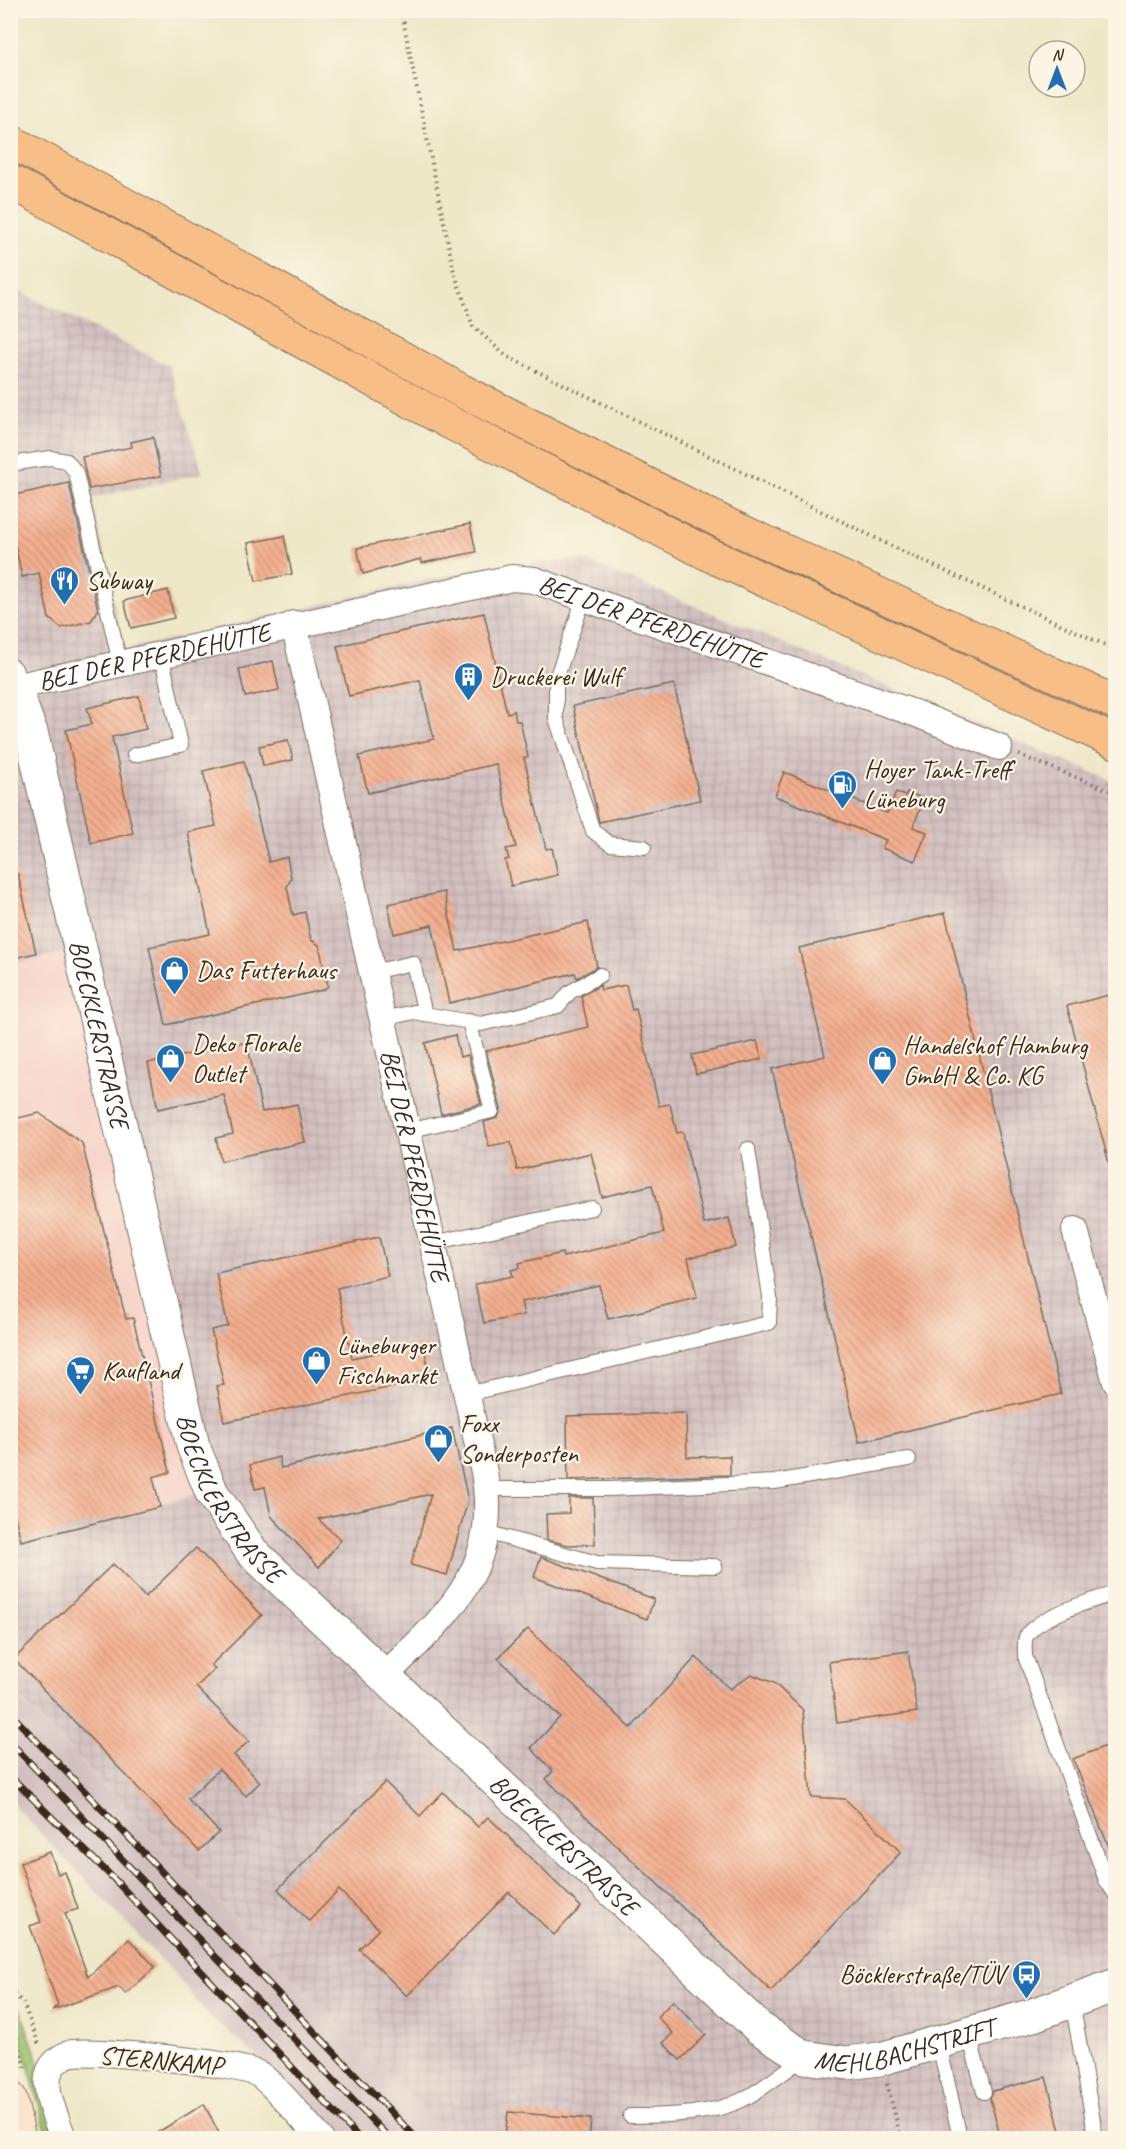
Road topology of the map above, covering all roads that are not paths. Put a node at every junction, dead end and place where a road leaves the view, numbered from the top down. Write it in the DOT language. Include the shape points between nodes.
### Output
graph roads {
  1 [pos="10,141"];
  2 [pos="10,181"];
  3 [pos="10,192"];
  4 [pos="93,227"];
  5 [pos="10,464"];
  6 [pos="584,598"];
  7 [pos="294,624"];
  8 [pos="161,654"];
  9 [pos="120,663"];
  10 [pos="12,682"];
  11 [pos="1116,703"];
  12 [pos="1116,742"];
  13 [pos="999,747"];
  14 [pos="134,755"];
  15 [pos="644,847"];
  16 [pos="372,972"];
  17 [pos="600,975"];
  18 [pos="425,1014"];
  19 [pos="383,1019"];
  20 [pos="469,1021"];
  21 [pos="408,1131"];
  22 [pos="748,1149"];
  23 [pos="592,1209"];
  24 [pos="1075,1230"];
  25 [pos="433,1243"];
  26 [pos="1116,1382"];
  27 [pos="467,1394"];
  28 [pos="909,1459"];
  29 [pos="487,1489"];
  30 [pos="486,1532"];
  31 [pos="716,1566"];
  32 [pos="1116,1593"];
  33 [pos="383,1677"];
  34 [pos="1116,1895"];
  35 [pos="1116,1985"];
  36 [pos="1072,2001"];
  37 [pos="954,2040"];
  38 [pos="804,2057"];
  39 [pos="19,2088"];
  40 [pos="984,2092"];
  41 [pos="630,2116"];
  42 [pos="19,2139"];
  43 [pos="63,2139"];
  44 [pos="320,2139"];
  45 [pos="960,2139"];
  46 [pos="1094,2139"];
  1 -- 11 [label="highway" via="462,391 728,525"];
  2 -- 4 [label="highway"];
  3 -- 4 [label="highway"];
  4 -- 12 [label="highway" via="447,421 712,556"];
  5 -- 9 [label="lane" via="50,458 67,461 76,472"];
  6 -- 7 [label="street, BEI DER PFERDEHÜTTE" via="534,580 512,578"];
  6 -- 13 [label="street, BEI DER PFERDEHÜTTE" via="914,713"];
  6 -- 15 [label="lane" via="556,679 556,718 593,831 610,844"];
  7 -- 8 [label="street, BEI DER PFERDEHÜTTE"];
  7 -- 16 [label="street, BEI DER PFERDEHÜTTE"];
  8 -- 9 [label="street, BEI DER PFERDEHÜTTE"];
  8 -- 14 [label="lane" via="181,745"];
  9 -- 10 [label="street, BEI DER PFERDEHÜTTE"];
  10 -- 33 [label="street, BOECKLERSTRASSE" via="30,732 107,1092 201,1469 224,1514 252,1552"];
  16 -- 18 [label="lane" via="413,963"];
  16 -- 19 [label="street, BEI DER PFERDEHÜTTE"];
  17 -- 20 [label="lane" via="570,992 558,1006 481,1024"];
  18 -- 19 [label="lane" via="414,1012"];
  18 -- 20 [label="lane"];
  19 -- 21 [label="street, BEI DER PFERDEHÜTTE"];
  20 -- 21 [label="lane" via="492,1111"];
  21 -- 25 [label="street, BEI DER PFERDEHÜTTE"];
  22 -- 27 [label="lane" via="770,1297 769,1323"];
  23 -- 25 [label="lane"];
  24 -- 26 [label="street"];
  25 -- 27 [label="street, BEI DER PFERDEHÜTTE"];
  27 -- 29 [label="street, BEI DER PFERDEHÜTTE"];
  28 -- 29 [label="lane" via="775,1482"];
  29 -- 30 [label="street, BEI DER PFERDEHÜTTE"];
  30 -- 31 [label="lane" via="597,1563"];
  30 -- 33 [label="street, BEI DER PFERDEHÜTTE" via="477,1563 452,1607"];
  32 -- 34 [label="lane" via="1036,1625 1026,1638 1026,1656 1062,1762 1106,1880"];
  33 -- 38 [label="street, BOECKLERSTRASSE" via="759,2028"];
  35 -- 36 [label="street, MEHLBACHSTRIFT"];
  36 -- 37 [label="street, MEHLBACHSTRIFT"];
  36 -- 46 [label="lane"];
  37 -- 38 [label="street, MEHLBACHSTRIFT" via="880,2059 847,2063"];
  37 -- 40 [label="lane"];
  37 -- 45 [label="lane"];
  38 -- 41 [label="lane, MEHLBACHSTRIFT" via="747,2098 722,2107 682,2114"];
  39 -- 42 [label="main road"];
  43 -- 44 [label="street, STERNKAMP" via="47,2079 60,2058 73,2053 241,2067 260,2074"];
}
